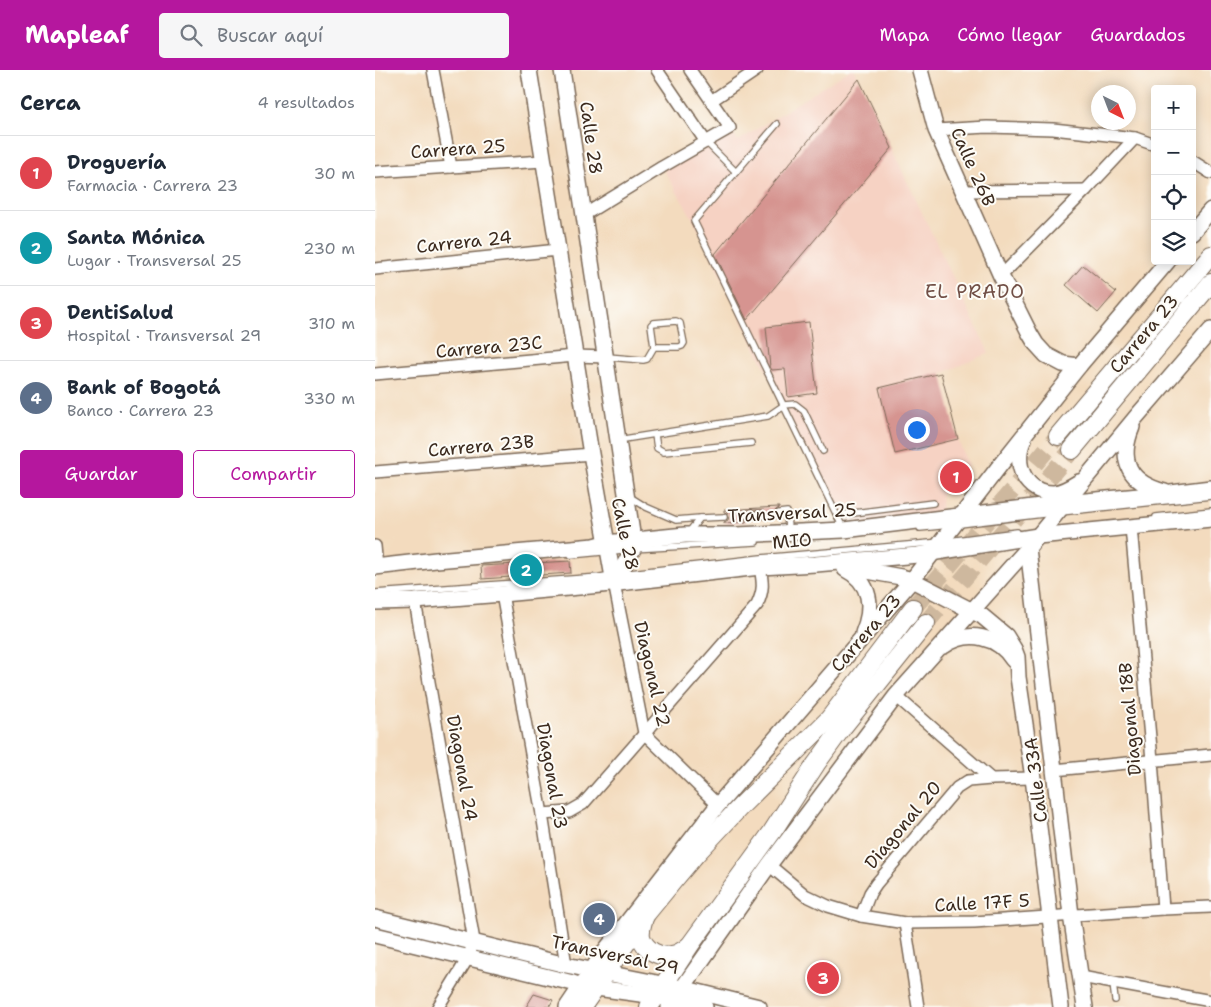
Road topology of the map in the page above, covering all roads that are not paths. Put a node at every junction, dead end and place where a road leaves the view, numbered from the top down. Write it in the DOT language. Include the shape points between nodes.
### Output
graph roads {
  1 [pos="433,70"];
  2 [pos="529,70"];
  3 [pos="563,70"];
  4 [pos="657,70"];
  5 [pos="690,70"];
  6 [pos="757,70"];
  7 [pos="920,70"];
  8 [pos="711,101"];
  9 [pos="777,124"];
  10 [pos="936,130"];
  11 [pos="1135,138"];
  12 [pos="706,142"];
  13 [pos="1151,144"];
  14 [pos="543,161"];
  15 [pos="1196,164"];
  16 [pos="451,167"];
  17 [pos="375,172"];
  18 [pos="736,172"];
  19 [pos="1211,173"];
  20 [pos="1086,190"];
  21 [pos="963,191"];
  22 [pos="1211,210"];
  23 [pos="584,215"];
  24 [pos="1196,227"];
  25 [pos="558,250"];
  26 [pos="1211,255"];
  27 [pos="1165,265"];
  28 [pos="375,269"];
  29 [pos="1001,276"];
  30 [pos="1211,283"];
  31 [pos="1211,330"];
  32 [pos="654,347"];
  33 [pos="575,356"];
  34 [pos="606,357"];
  35 [pos="1079,366"];
  36 [pos="375,374"];
  37 [pos="784,406"];
  38 [pos="1137,416"];
  39 [pos="1032,425"];
  40 [pos="655,435"];
  41 [pos="1058,436"];
  42 [pos="618,440"];
  43 [pos="751,443"];
  44 [pos="1072,450"];
  45 [pos="823,451"];
  46 [pos="591,454"];
  47 [pos="1091,471"];
  48 [pos="375,472"];
  49 [pos="1211,488"];
  50 [pos="626,494"];
  51 [pos="1171,494"];
  52 [pos="1211,496"];
  53 [pos="933,504"];
  54 [pos="1061,508"];
  55 [pos="1211,511"];
  56 [pos="779,513"];
  57 [pos="761,514"];
  58 [pos="837,515"];
  59 [pos="745,516"];
  60 [pos="724,517"];
  61 [pos="699,518"];
  62 [pos="1148,518"];
  63 [pos="1211,519"];
  64 [pos="958,520"];
  65 [pos="1131,527"];
  66 [pos="913,529"];
  67 [pos="844,530"];
  68 [pos="1039,530"];
  69 [pos="788,533"];
  70 [pos="875,533"];
  71 [pos="685,536"];
  72 [pos="808,538"];
  73 [pos="759,541"];
  74 [pos="633,545"];
  75 [pos="375,546"];
  76 [pos="607,547"];
  77 [pos="936,548"];
  78 [pos="1028,548"];
  79 [pos="568,556"];
  80 [pos="513,560"];
  81 [pos="476,563"];
  82 [pos="816,564"];
  83 [pos="839,566"];
  84 [pos="760,567"];
  85 [pos="376,569"];
  86 [pos="408,570"];
  87 [pos="615,578"];
  88 [pos="911,580"];
  89 [pos="375,593"];
  90 [pos="502,594"];
  91 [pos="415,601"];
  92 [pos="375,602"];
  93 [pos="913,608"];
  94 [pos="973,611"];
  95 [pos="926,623"];
  96 [pos="858,642"];
  97 [pos="928,660"];
  98 [pos="1018,677"];
  99 [pos="896,696"];
  100 [pos="645,734"];
  101 [pos="1211,755"];
  102 [pos="1151,760"];
  103 [pos="1054,770"];
  104 [pos="1033,778"];
  105 [pos="991,779"];
  106 [pos="717,805"];
  107 [pos="542,814"];
  108 [pos="769,865"];
  109 [pos="1211,907"];
  110 [pos="1163,909"];
  111 [pos="647,913"];
  112 [pos="1071,915"];
  113 [pos="861,916"];
  114 [pos="1051,917"];
  115 [pos="375,918"];
  116 [pos="905,923"];
  117 [pos="375,934"];
  118 [pos="474,941"];
  119 [pos="690,945"];
  120 [pos="468,958"];
  121 [pos="566,965"];
  122 [pos="599,972"];
  123 [pos="1081,977"];
  124 [pos="1113,984"];
  125 [pos="589,987"];
  126 [pos="665,997"];
  127 [pos="1115,1000"];
  128 [pos="1211,1001"];
  129 [pos="438,1007"];
  130 [pos="567,1007"];
  131 [pos="582,1007"];
  132 [pos="703,1007"];
  133 [pos="759,1007"];
  134 [pos="918,1007"];
  135 [pos="1061,1007"];
  136 [pos="1085,1007"];
  1 -- 16 [label="street"];
  2 -- 14 [label="main road, Calle 28"];
  3 -- 23 [label="main road, Calle 28"];
  4 -- 12 [label="street"];
  5 -- 8 [label="street"];
  6 -- 8 [label="street"];
  7 -- 10 [label="main road, Calle 26B"];
  8 -- 12 [label="street" via="730,128"];
  9 -- 18 [label="lane"];
  10 -- 11 [label="street" via="987,127 1053,129"];
  10 -- 21 [label="main road, Calle 26B"];
  11 -- 13 [label="street"];
  11 -- 20 [label="street"];
  12 -- 18 [label="lane"];
  12 -- 23 [label="street"];
  14 -- 16 [label="street, Carrera 25"];
  14 -- 25 [label="main road, Calle 28"];
  15 -- 19 [label="street"];
  16 -- 17 [label="street, Carrera 25"];
  18 -- 37 [label="lane" via="694,221"];
  20 -- 21 [label="street"];
  20 -- 29 [label="street"];
  21 -- 29 [label="main road, Calle 26B"];
  22 -- 24 [label="main road"];
  23 -- 34 [label="main road, Calle 28"];
  25 -- 28 [label="street, Carrera 24"];
  25 -- 33 [label="main road, Calle 28"];
  26 -- 41 [label="main road, Carrera 23"];
  27 -- 35 [label="main road, Carrera 23"];
  29 -- 35 [label="main road, Calle 26B" via="1039,348 1053,360"];
  30 -- 44 [label="main road, Carrera 23"];
  31 -- 38 [label="main road"];
  32 -- 32 [label="lane" via="651,324 680,323 682,346"];
  32 -- 34 [label="lane" via="643,360"];
  33 -- 34 [label="street, Carrera 23C"];
  33 -- 36 [label="street, Carrera 23C"];
  33 -- 46 [label="main road, Calle 28"];
  34 -- 42 [label="main road, Calle 28"];
  35 -- 39 [label="main road, Carrera 23"];
  37 -- 40 [label="lane" via="767,416"];
  37 -- 45 [label="lane" via="795,404 804,411"];
  37 -- 58 [label="lane"];
  38 -- 47 [label="main road"];
  38 -- 51 [label="main road" via="1126,445 1129,468 1146,485"];
  39 -- 47 [label="main road" via="1022,442 1019,456 1021,469 1031,485 1048,492 1062,491"];
  39 -- 64 [label="main road, Carrera 23"];
  40 -- 42 [label="lane"];
  40 -- 43 [label="lane" via="657,448 664,452"];
  42 -- 50 [label="main road, Calle 28"];
  46 -- 48 [label="street, Carrera 23B"];
  46 -- 76 [label="main road, Calle 28"];
  47 -- 54 [label="main road"];
  49 -- 51 [label="main road, Transversal 25"];
  50 -- 61 [label="lane" via="677,520"];
  50 -- 74 [label="main road, Calle 28"];
  51 -- 54 [label="main road, Transversal 25"];
  52 -- 54 [label="lane"];
  53 -- 58 [label="lane"];
  54 -- 64 [label="main road, Transversal 25"];
  54 -- 68 [label="main road"];
  55 -- 62 [label="lane"];
  56 -- 69 [label="lane" via="787,512"];
  57 -- 59 [label="lane"];
  58 -- 67 [label="lane"];
  60 -- 61 [label="lane"];
  61 -- 71 [label="lane"];
  63 -- 65 [label="main road"];
  64 -- 66 [label="lane"];
  64 -- 67 [label="main road, Transversal 25"];
  64 -- 77 [label="main road, Carrera 23"];
  65 -- 68 [label="main road"];
  65 -- 102 [label="street, Diagonal 18B"];
  67 -- 69 [label="main road, Transversal 25"];
  68 -- 77 [label="main road"];
  68 -- 78 [label="main road"];
  69 -- 71 [label="main road, Transversal 25"];
  70 -- 72 [label="lane, MIO"];
  71 -- 74 [label="main road, Transversal 25"];
  73 -- 74 [label="lane, MIO"];
  74 -- 76 [label="main road, Transversal 25"];
  74 -- 87 [label="main road, Calle 28"];
  75 -- 85 [label="street"];
  76 -- 79 [label="lane"];
  76 -- 85 [label="main road, Transversal 25" via="436,560"];
  76 -- 87 [label="main road, Calle 28"];
  77 -- 82 [label="main road"];
  77 -- 87 [label="lane, MIO" via="761,558"];
  77 -- 88 [label="main road, Carrera 23"];
  78 -- 94 [label="main road"];
  78 -- 103 [label="main road, Calle 33A"];
  80 -- 81 [label="lane"];
  82 -- 83 [label="main road"];
  82 -- 84 [label="main road"];
  83 -- 88 [label="main road"];
  83 -- 96 [label="main road" via="856,576 867,592 868,620"];
  84 -- 87 [label="main road"];
  84 -- 100 [label="street" via="762,594 757,605"];
  85 -- 86 [label="lane"];
  87 -- 89 [label="lane, MIO"];
  87 -- 90 [label="main road"];
  87 -- 100 [label="street, Diagonal 22"];
  88 -- 94 [label="main road"];
  88 -- 96 [label="main road, Carrera 23"];
  90 -- 91 [label="main road"];
  90 -- 107 [label="street, Diagonal 23"];
  91 -- 92 [label="main road"];
  91 -- 118 [label="street, Diagonal 24"];
  93 -- 111 [label="main road, Carrera 23" via="829,719 718,829"];
  94 -- 97 [label="main road"];
  94 -- 98 [label="main road, Calle 33A" via="1009,640 1017,657"];
  95 -- 119 [label="main road" via="816,764 772,832"];
  96 -- 106 [label="main road, Carrera 23"];
  97 -- 98 [label="main road" via="955,640 980,637 1004,649 1015,664"];
  97 -- 99 [label="main road"];
  98 -- 104 [label="main road, Calle 33A"];
  99 -- 105 [label="street"];
  99 -- 108 [label="main road"];
  100 -- 106 [label="street, Diagonal 22"];
  100 -- 107 [label="street" via="583,804 569,812"];
  101 -- 102 [label="street"];
  102 -- 103 [label="street"];
  102 -- 110 [label="street, Diagonal 18B"];
  103 -- 112 [label="main road, Calle 33A"];
  104 -- 105 [label="street, Diagonal 20"];
  104 -- 114 [label="main road, Calle 33A"];
  105 -- 113 [label="street, Diagonal 20" via="969,781 957,788 876,884"];
  106 -- 122 [label="main road, Carrera 23" via="604,952"];
  107 -- 121 [label="street, Diagonal 23"];
  108 -- 113 [label="street, Calle 17F 5" via="805,895"];
  108 -- 126 [label="main road"];
  109 -- 110 [label="street, Calle 17F 5"];
  110 -- 112 [label="street, Calle 17F 5"];
  111 -- 119 [label="main road" via="641,935 651,951 672,955"];
  111 -- 122 [label="main road, Carrera 23"];
  112 -- 114 [label="street, Calle 17F 5"];
  112 -- 123 [label="main road, Calle 33A"];
  113 -- 116 [label="street, Calle 17F 5"];
  114 -- 116 [label="street, Calle 17F 5"];
  114 -- 135 [label="main road, Calle 33A"];
  115 -- 118 [label="main road, Transversal 29"];
  116 -- 134 [label="street"];
  117 -- 120 [label="main road, Transversal 29"];
  118 -- 120 [label="street"];
  118 -- 121 [label="main road, Transversal 29"];
  119 -- 126 [label="main road"];
  120 -- 125 [label="main road, Transversal 29"];
  120 -- 129 [label="street"];
  121 -- 122 [label="main road, Transversal 29"];
  122 -- 125 [label="main road, Carrera 23"];
  122 -- 126 [label="main road, Transversal 29"];
  123 -- 124 [label="street"];
  123 -- 136 [label="main road, Calle 33A"];
  124 -- 127 [label="lane"];
  124 -- 128 [label="street"];
  125 -- 126 [label="main road, Transversal 29"];
  125 -- 130 [label="main road, Carrera 23"];
  125 -- 131 [label="main road"];
  126 -- 132 [label="main road, Transversal 29"];
  126 -- 133 [label="main road, Transversal 29"];
}
